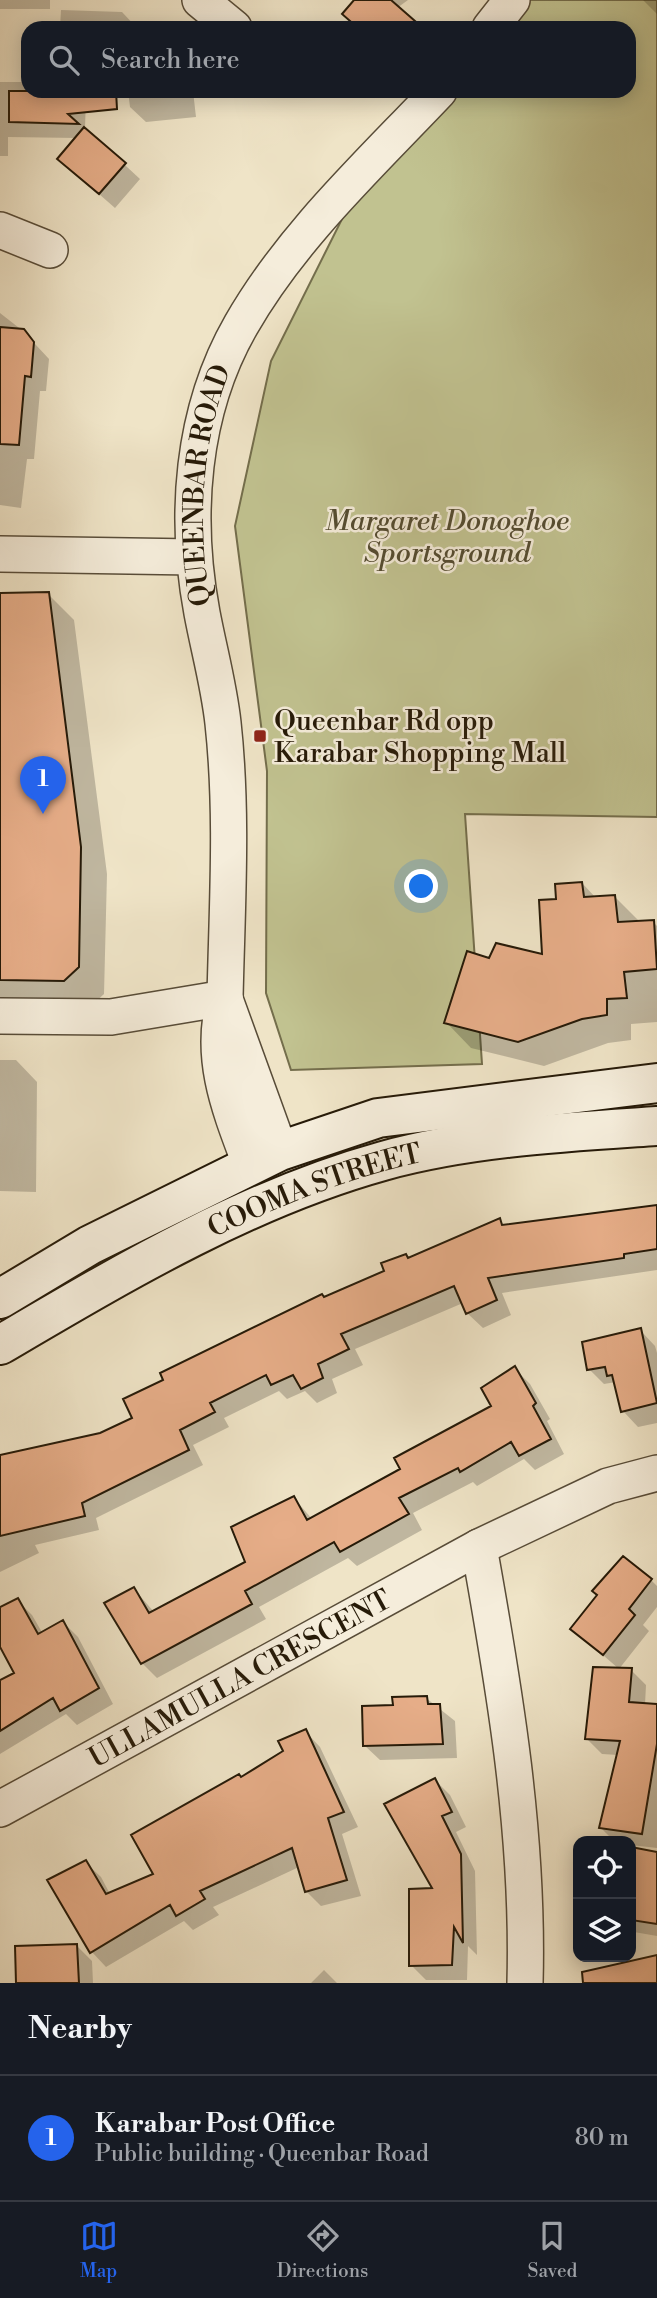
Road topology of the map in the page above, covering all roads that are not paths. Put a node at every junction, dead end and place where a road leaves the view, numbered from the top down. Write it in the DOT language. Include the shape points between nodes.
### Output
graph roads {
  1 [pos="200,0"];
  2 [pos="512,0"];
  3 [pos="226,21"];
  4 [pos="496,21"];
  5 [pos="432,98"];
  6 [pos="0,230"];
  7 [pos="50,250"];
  8 [pos="0,554"];
  9 [pos="194,557"];
  10 [pos="225,998"];
  11 [pos="0,1016"];
  12 [pos="657,1083"];
  13 [pos="657,1125"];
  14 [pos="265,1158"];
  15 [pos="280,1196"];
  16 [pos="0,1299"];
  17 [pos="0,1345"];
  18 [pos="657,1473"];
  19 [pos="479,1547"];
  20 [pos="0,1809"];
  21 [pos="525,1983"];
  1 -- 3 [label="street"];
  2 -- 4 [label="street"];
  5 -- 9 [label="street, QUEENBAR ROAD" via="318,219 240,326 221,367 201,435 192,503"];
  6 -- 7 [label="street"];
  8 -- 9 [label="street"];
  9 -- 10 [label="street, QUEENBAR ROAD" via="223,723 227,776"];
  10 -- 11 [label="street" via="111,1017"];
  10 -- 14 [label="street, QUEENBAR ROAD"];
  12 -- 14 [label="main road, COOMA STREET" via="378,1118"];
  13 -- 15 [label="main road, COOMA STREET" via="478,1143 384,1160"];
  14 -- 15 [label="main road"];
  14 -- 16 [label="main road, COOMA STREET" via="90,1245"];
  15 -- 17 [label="main road, COOMA STREET" via="123,1273"];
  18 -- 19 [label="street, ULLAMULLA CRESCENT" via="608,1486"];
  19 -- 20 [label="street, ULLAMULLA CRESCENT"];
  19 -- 21 [label="street" via="508,1705 525,1867"];
}
